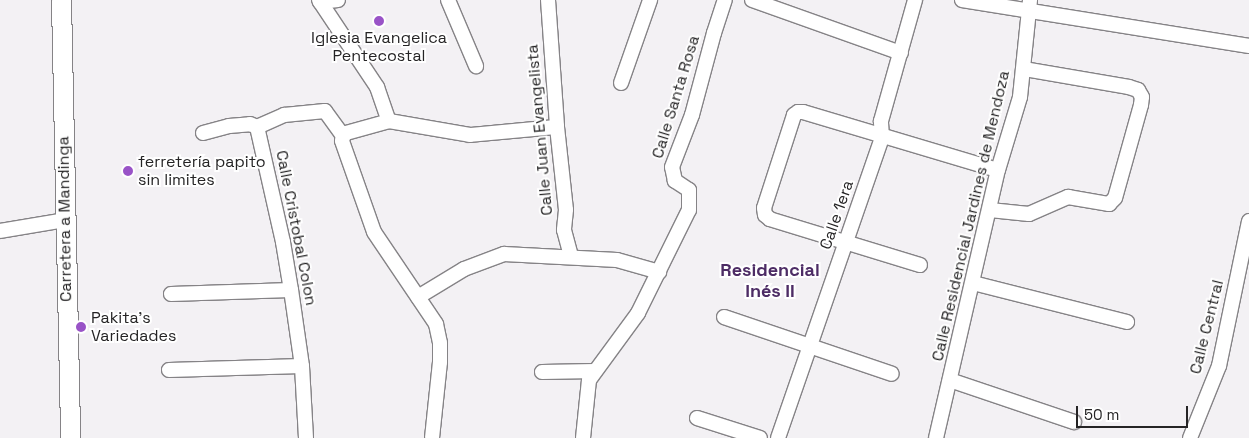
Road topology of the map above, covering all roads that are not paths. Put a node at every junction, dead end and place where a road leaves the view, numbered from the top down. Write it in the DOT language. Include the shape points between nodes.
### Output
graph roads {
  1 [pos="61,0"];
  2 [pos="338,0"];
  3 [pos="448,0"];
  4 [pos="548,0"];
  5 [pos="650,0"];
  6 [pos="725,0"];
  7 [pos="752,0"];
  8 [pos="914,0"];
  9 [pos="962,0"];
  10 [pos="320,1"];
  11 [pos="1030,5"];
  12 [pos="1249,46"];
  13 [pos="901,53"];
  14 [pos="476,66"];
  15 [pos="1024,69"];
  16 [pos="621,82"];
  17 [pos="389,121"];
  18 [pos="257,126"];
  19 [pos="557,127"];
  20 [pos="203,134"];
  21 [pos="343,136"];
  22 [pos="882,137"];
  23 [pos="998,170"];
  24 [pos="990,210"];
  25 [pos="65,220"];
  26 [pos="1249,221"];
  27 [pos="0,232"];
  28 [pos="846,243"];
  29 [pos="571,257"];
  30 [pos="920,265"];
  31 [pos="659,272"];
  32 [pos="973,283"];
  33 [pos="291,290"];
  34 [pos="171,294"];
  35 [pos="418,297"];
  36 [pos="724,317"];
  37 [pos="1127,322"];
  38 [pos="808,346"];
  39 [pos="302,366"];
  40 [pos="169,370"];
  41 [pos="595,371"];
  42 [pos="542,372"];
  43 [pos="892,374"];
  44 [pos="950,380"];
  45 [pos="697,418"];
  46 [pos="1074,422"];
  47 [pos="70,438"];
  48 [pos="306,438"];
  49 [pos="432,438"];
  50 [pos="583,438"];
  51 [pos="760,438"];
  52 [pos="778,438"];
  53 [pos="936,438"];
  54 [pos="1190,438"];
  1 -- 25 [label="street, Carretera a Mandinga"];
  2 -- 10 [label="street"];
  3 -- 14 [label="street"];
  4 -- 19 [label="street, Calle Juan Evangelista"];
  5 -- 16 [label="street"];
  6 -- 31 [label="street, Calle Santa Rosa" via="692,115 672,167 675,181 689,190 689,210"];
  7 -- 13 [label="street"];
  8 -- 13 [label="street, Calle 1era"];
  9 -- 11 [label="street"];
  10 -- 17 [label="street" via="377,87"];
  11 -- 12 [label="street"];
  11 -- 15 [label="street, Calle Residencial Jardines de Mendoza"];
  13 -- 22 [label="street, Calle 1era" via="881,121"];
  15 -- 23 [label="street, Calle Residencial Jardines de Mendoza" via="1020,96"];
  15 -- 24 [label="street" via="1129,86 1138,90 1142,97 1141,105 1115,198 1108,204 1068,197 1029,214"];
  17 -- 19 [label="street" via="470,135"];
  17 -- 21 [label="street"];
  18 -- 20 [label="street" via="229,126"];
  18 -- 21 [label="street" via="284,115 325,111"];
  18 -- 33 [label="street, Calle Cristobal Colon"];
  19 -- 29 [label="street, Calle Juan Evangelista" via="566,210 564,230"];
  21 -- 35 [label="street" via="374,232"];
  22 -- 23 [label="street"];
  22 -- 28 [label="street, Calle 1era"];
  22 -- 28 [label="street" via="803,112 794,115 764,208 765,215"];
  23 -- 24 [label="street, Calle Residencial Jardines de Mendoza"];
  24 -- 32 [label="street, Calle Residencial Jardines de Mendoza"];
  25 -- 27 [label="street"];
  25 -- 47 [label="street, Carretera a Mandinga"];
  26 -- 54 [label="street, Calle Central" via="1219,366"];
  28 -- 30 [label="street"];
  28 -- 38 [label="street, Calle 1era"];
  29 -- 31 [label="street" via="617,260"];
  29 -- 35 [label="street" via="504,254 464,269"];
  31 -- 41 [label="street, Calle Santa Rosa" via="638,313"];
  32 -- 37 [label="street"];
  32 -- 44 [label="street, Calle Residencial Jardines de Mendoza"];
  33 -- 34 [label="street"];
  33 -- 39 [label="street, Calle Cristobal Colon"];
  35 -- 49 [label="street" via="436,324 440,343"];
  36 -- 38 [label="street"];
  38 -- 43 [label="street"];
  38 -- 52 [label="street, Calle 1era"];
  39 -- 40 [label="street"];
  39 -- 48 [label="street, Calle Cristobal Colon"];
  41 -- 42 [label="street"];
  41 -- 50 [label="street, Calle Santa Rosa" via="589,380"];
  44 -- 46 [label="street"];
  44 -- 53 [label="street, Calle Residencial Jardines de Mendoza"];
  45 -- 51 [label="street"];
}
